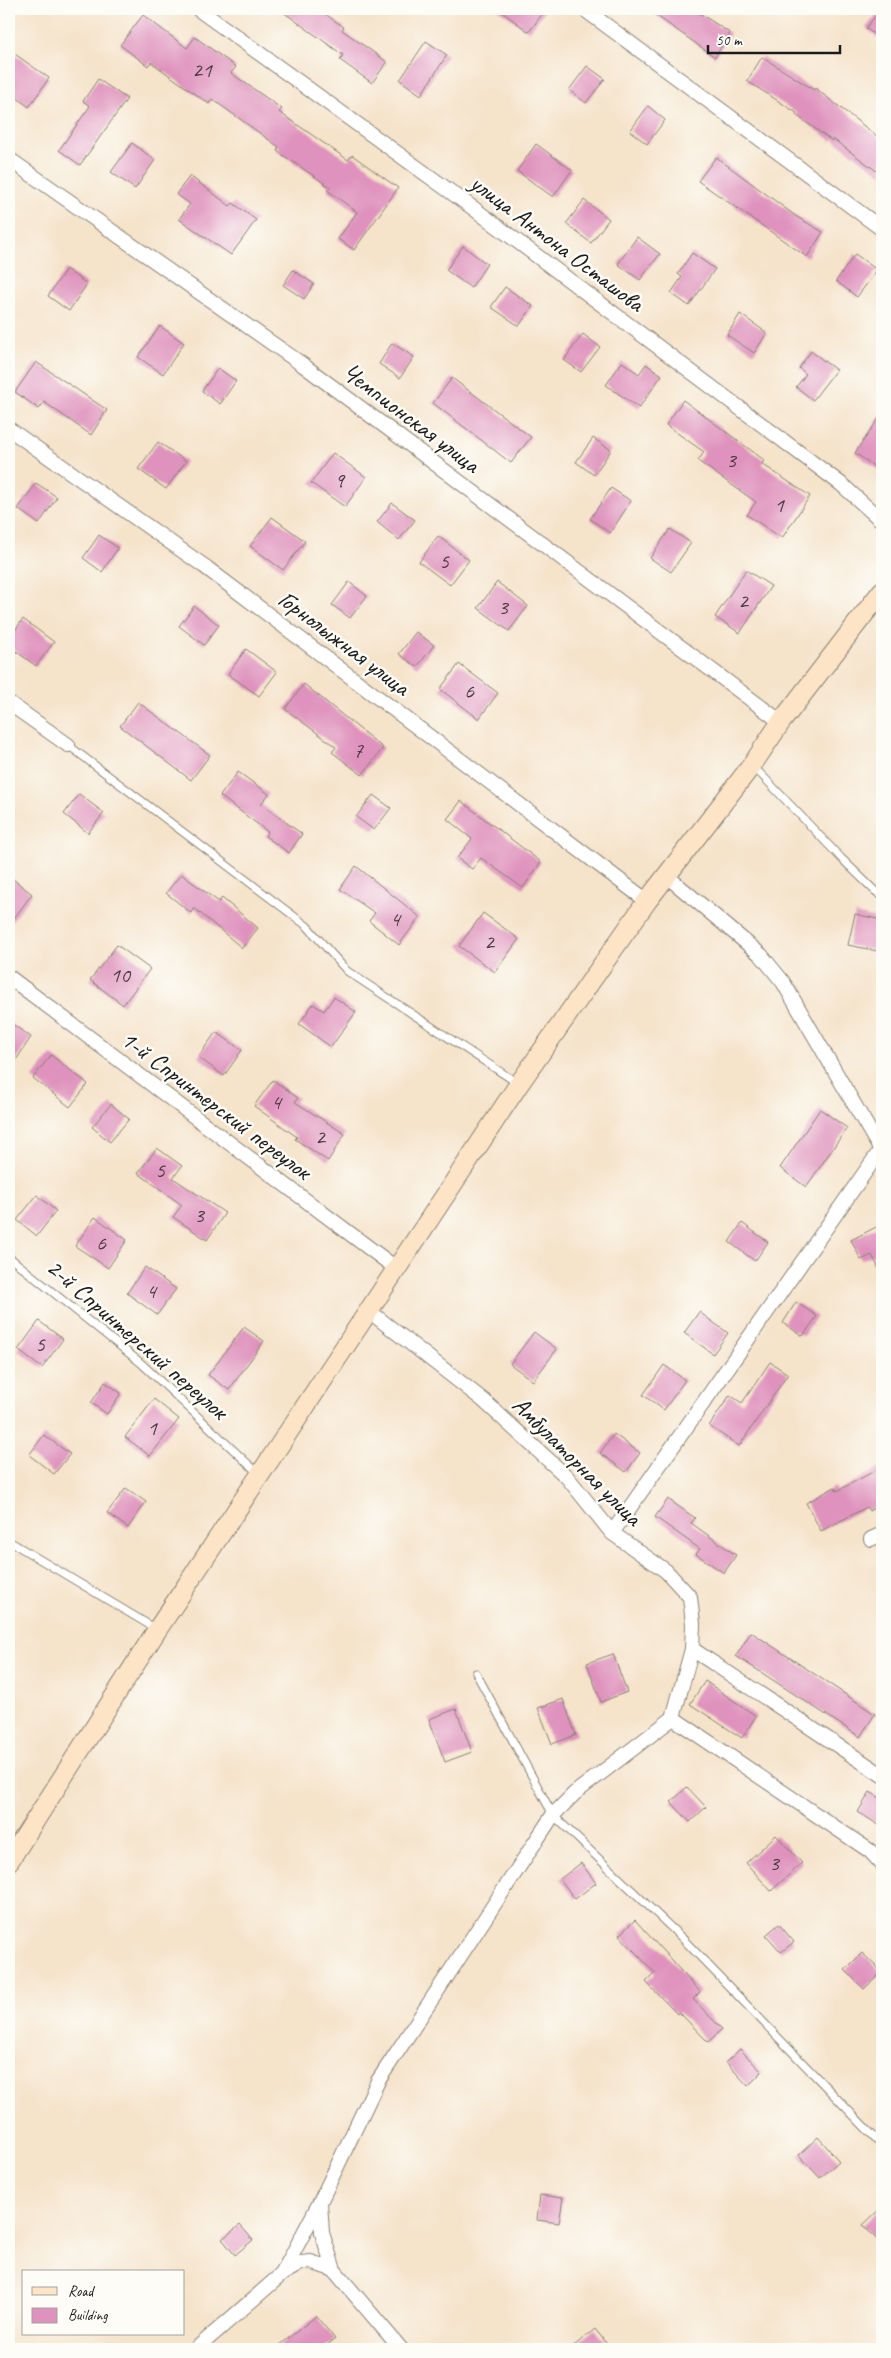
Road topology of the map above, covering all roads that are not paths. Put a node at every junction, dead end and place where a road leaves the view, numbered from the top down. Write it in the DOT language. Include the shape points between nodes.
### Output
graph roads {
  1 [pos="198,9"];
  2 [pos="584,9"];
  3 [pos="9,159"];
  4 [pos="882,229"];
  5 [pos="9,429"];
  6 [pos="882,521"];
  7 [pos="882,591"];
  8 [pos="9,702"];
  9 [pos="781,722"];
  10 [pos="68,745"];
  11 [pos="752,764"];
  12 [pos="668,877"];
  13 [pos="882,896"];
  14 [pos="648,902"];
  15 [pos="9,977"];
  16 [pos="519,1084"];
  17 [pos="882,1150"];
  18 [pos="9,1257"];
  19 [pos="397,1269"];
  20 [pos="369,1311"];
  21 [pos="259,1474"];
  22 [pos="612,1533"];
  23 [pos="9,1541"];
  24 [pos="157,1630"];
  25 [pos="692,1649"];
  26 [pos="476,1673"];
  27 [pos="673,1718"];
  28 [pos="882,1775"];
  29 [pos="553,1815"];
  30 [pos="9,1861"];
  31 [pos="882,1864"];
  32 [pos="882,2145"];
  33 [pos="320,2202"];
  34 [pos="334,2270"];
  35 [pos="282,2274"];
  36 [pos="196,2349"];
  37 [pos="401,2349"];
  1 -- 6 [label="street, улица Антона Осташова" via="473,208 841,484"];
  2 -- 4 [label="street"];
  3 -- 9 [label="street, Чемпионская улица" via="303,365"];
  5 -- 14 [label="street, Горнолыжная улица" via="204,566"];
  7 -- 9 [label="street"];
  8 -- 10 [label="street"];
  9 -- 11 [label="street"];
  10 -- 16 [label="lane" via="307,926 347,971"];
  11 -- 12 [label="street"];
  11 -- 13 [label="lane" via="841,858"];
  12 -- 14 [label="street"];
  12 -- 17 [label="street" via="761,954 783,982"];
  14 -- 16 [label="street"];
  15 -- 19 [label="street, 1-й Спринтерский переулок"];
  16 -- 19 [label="street"];
  17 -- 22 [label="street"];
  18 -- 21 [label="lane, 2-й Спринтерский переулок" via="141,1362"];
  19 -- 20 [label="street"];
  20 -- 21 [label="street"];
  20 -- 22 [label="street, Амбулаторная улица" via="490,1407 567,1477"];
  21 -- 24 [label="street"];
  22 -- 25 [label="street, Амбулаторная улица" via="666,1570 690,1597"];
  23 -- 24 [label="lane"];
  24 -- 30 [label="street"];
  25 -- 27 [label="street, Амбулаторная улица"];
  25 -- 28 [label="street"];
  26 -- 29 [label="lane"];
  27 -- 29 [label="street" via="575,1793"];
  27 -- 31 [label="street" via="870,1851"];
  29 -- 32 [label="lane" via="682,1938"];
  29 -- 33 [label="street" via="378,2081"];
  33 -- 34 [label="street" via="322,2233"];
  33 -- 35 [label="street"];
  34 -- 35 [label="street" via="311,2262 301,2263"];
  34 -- 37 [label="street"];
  35 -- 36 [label="street"];
}
